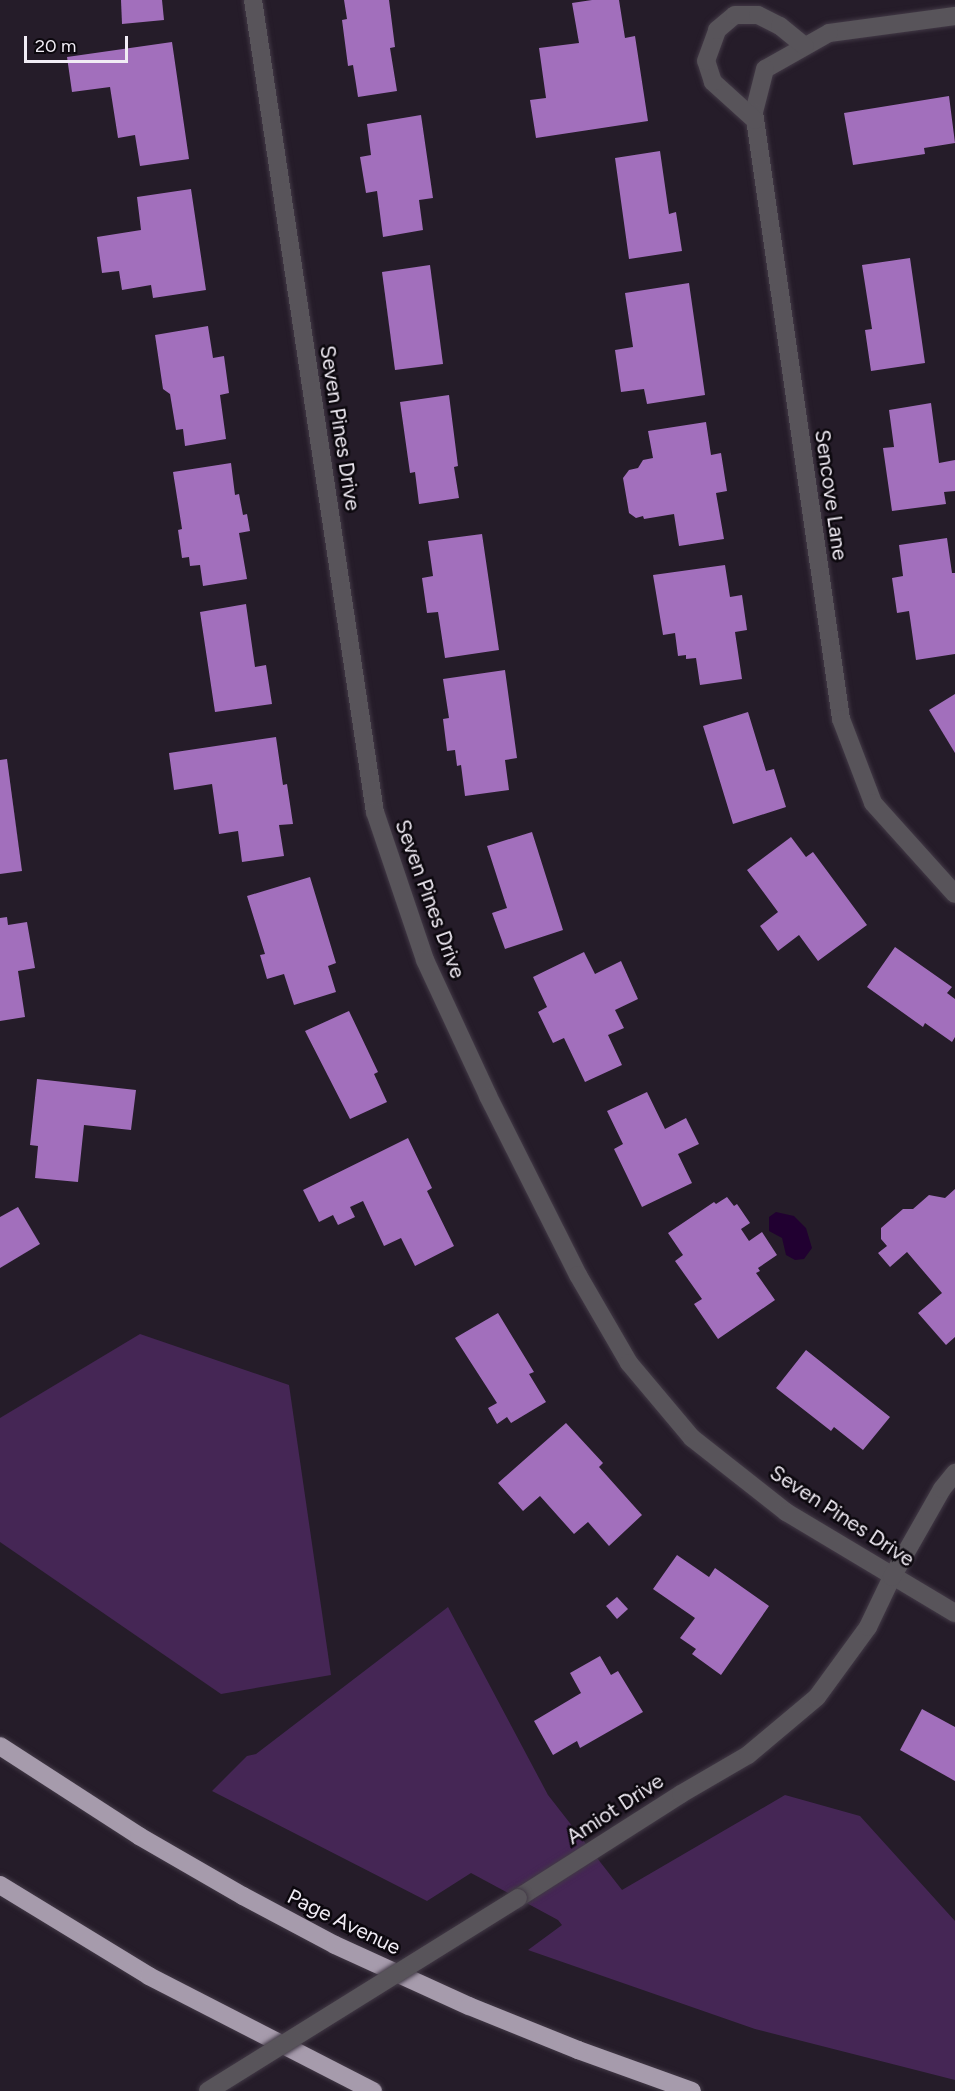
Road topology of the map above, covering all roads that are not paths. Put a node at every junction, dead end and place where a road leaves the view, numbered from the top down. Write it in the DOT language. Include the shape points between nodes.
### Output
graph roads {
  1 [pos="253,0"];
  2 [pos="955,16"];
  3 [pos="805,46"];
  4 [pos="755,120"];
  5 [pos="955,894"];
  6 [pos="955,1473"];
  7 [pos="892,1577"];
  8 [pos="955,1613"];
  9 [pos="0,1746"];
  10 [pos="0,1885"];
  11 [pos="208,2091"];
  12 [pos="373,2091"];
  13 [pos="692,2091"];
  1 -- 7 [label="street, Seven Pines Drive" via="375,812 425,960 578,1275 629,1363 692,1438 786,1512"];
  2 -- 3 [label="street" via="829,33"];
  3 -- 4 [label="street, Sencove Lane" via="765,69"];
  3 -- 4 [label="street" via="758,15 735,15 717,30 706,61 713,82"];
  4 -- 5 [label="street, Sencove Lane" via="841,719 873,803"];
  6 -- 7 [label="street, Amiot Drive"];
  7 -- 8 [label="street, Seven Pines Drive"];
  7 -- 11 [label="street, Amiot Drive, bridge" via="868,1626 817,1697 748,1755"];
  9 -- 13 [label="highway, Page Avenue" via="139,1836 335,1945 480,2010"];
  10 -- 12 [label="highway" via="149,1976"];
}
